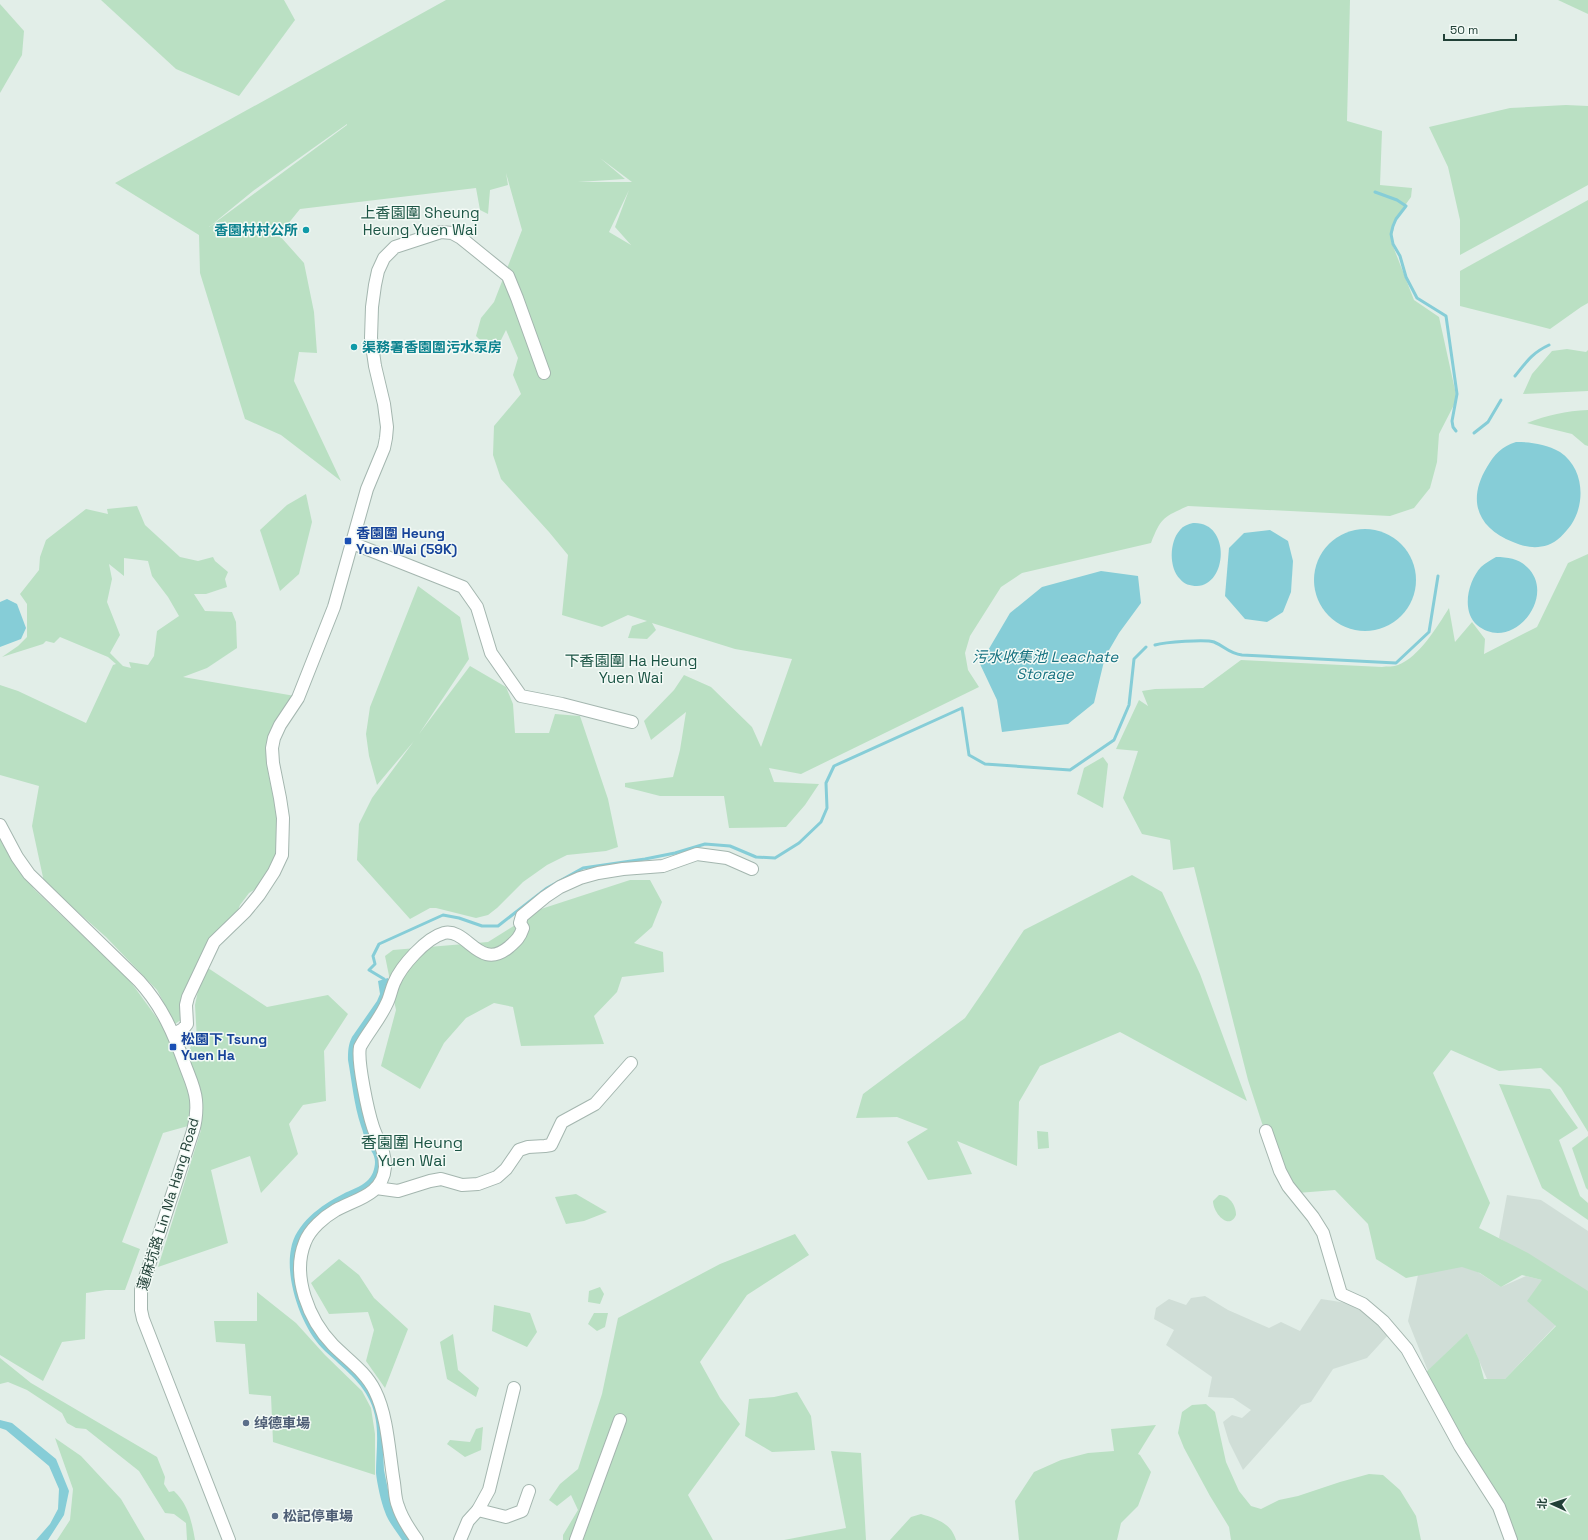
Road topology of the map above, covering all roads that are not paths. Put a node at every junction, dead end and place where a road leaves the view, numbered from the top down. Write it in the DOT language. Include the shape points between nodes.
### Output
graph roads {
  1 [pos="544,373"];
  2 [pos="352,543"];
  3 [pos="632,722"];
  4 [pos="0,825"];
  5 [pos="752,869"];
  6 [pos="174,1034"];
  7 [pos="631,1063"];
  8 [pos="1266,1131"];
  9 [pos="376,1188"];
  10 [pos="514,1388"];
  11 [pos="620,1420"];
  12 [pos="530,1491"];
  13 [pos="478,1510"];
  14 [pos="229,1540"];
  15 [pos="417,1540"];
  16 [pos="460,1540"];
  17 [pos="576,1540"];
  18 [pos="1511,1540"];
  1 -- 2 [label="street" via="508,276 452,233 442,232 395,247 384,258 378,272 371,328 371,347 384,404 386,438 369,484"];
  2 -- 3 [label="street" via="463,587 477,607 492,655 522,697 562,704"];
  2 -- 6 [label="street" via="334,607 301,692 274,738 273,762 283,818 282,855 259,895 214,942 188,997 187,1024"];
  4 -- 6 [label="street, 蓮麻坑路 Lin Ma Hang Road" via="29,874 145,987 163,1011"];
  5 -- 9 [label="street" via="727,858 697,854 663,866 598,873 566,884 545,897 522,916 520,923 523,928 520,938 504,950 484,954 459,937 445,933 420,947 394,983 388,1003 358,1053 373,1127 384,1152 385,1168"];
  6 -- 14 [label="street, 蓮麻坑路 Lin Ma Hang Road" via="193,1086 196,1115 191,1139 141,1290 141,1310"];
  7 -- 9 [label="street" via="595,1104 562,1122 551,1144 519,1150 497,1178 478,1184 462,1185 441,1180 430,1181 398,1191"];
  8 -- 18 [label="street" via="1283,1176 1323,1233 1341,1294 1363,1304 1382,1320 1407,1349 1460,1446 1499,1507"];
  9 -- 15 [label="street" via="369,1195 336,1210 322,1221 305,1241 300,1271 303,1291 317,1323 332,1344 364,1372 375,1391 383,1413 397,1505"];
  10 -- 13 [label="street" via="489,1490"];
  11 -- 17 [label="street"];
  12 -- 13 [label="street" via="522,1511 506,1517"];
  13 -- 16 [label="street" via="468,1521"];
}
